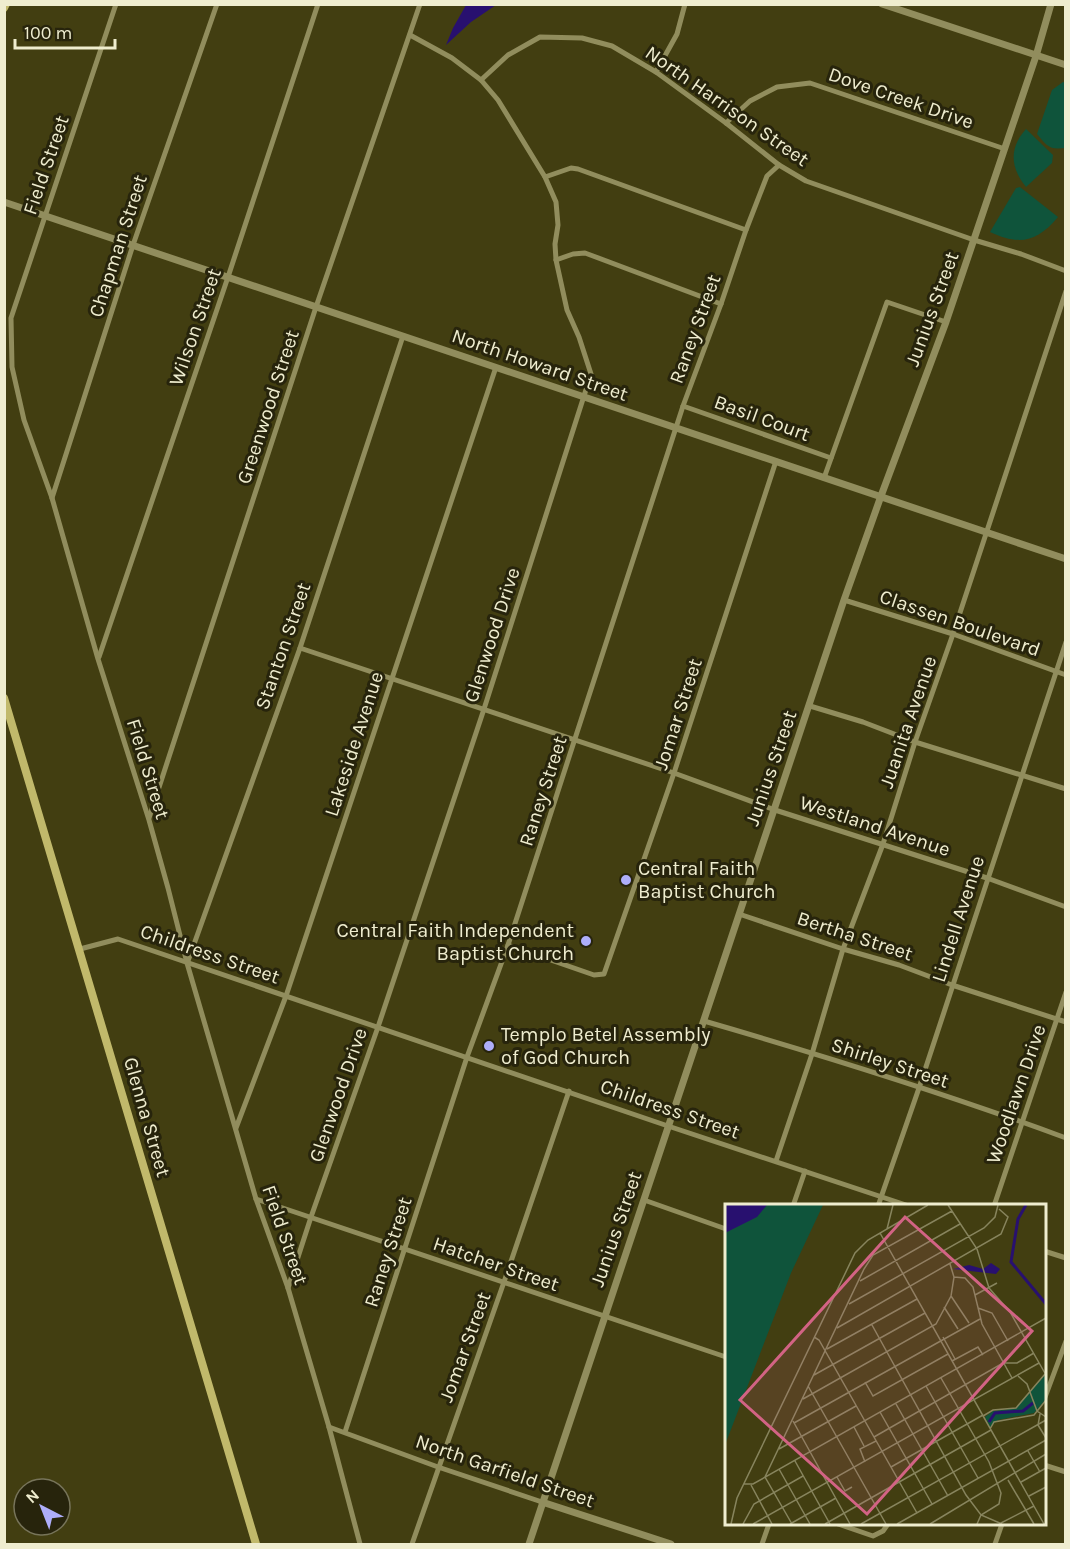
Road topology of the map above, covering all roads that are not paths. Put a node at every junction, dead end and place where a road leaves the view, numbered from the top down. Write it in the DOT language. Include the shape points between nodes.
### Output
graph roads {
  1 [pos="116,4"];
  2 [pos="217,4"];
  3 [pos="318,4"];
  4 [pos="420,4"];
  5 [pos="685,4"];
  6 [pos="882,4"];
  7 [pos="1050,4"];
  8 [pos="410,35"];
  9 [pos="1036,56"];
  10 [pos="1065,65"];
  11 [pos="656,72"];
  12 [pos="481,80"];
  13 [pos="726,123"];
  14 [pos="1005,149"];
  15 [pos="779,165"];
  16 [pos="545,177"];
  17 [pos="4,202"];
  18 [pos="45,216"];
  19 [pos="746,230"];
  20 [pos="974,240"];
  21 [pos="133,245"];
  22 [pos="556,260"];
  23 [pos="1065,271"];
  24 [pos="228,277"];
  25 [pos="1065,291"];
  26 [pos="721,303"];
  27 [pos="316,307"];
  28 [pos="946,322"];
  29 [pos="403,336"];
  30 [pos="496,367"];
  31 [pos="585,397"];
  32 [pos="683,406"];
  33 [pos="676,428"];
  34 [pos="831,458"];
  35 [pos="776,461"];
  36 [pos="824,478"];
  37 [pos="881,496"];
  38 [pos="52,498"];
  39 [pos="986,532"];
  40 [pos="1065,559"];
  41 [pos="844,600"];
  42 [pos="953,634"];
  43 [pos="1065,642"];
  44 [pos="300,648"];
  45 [pos="98,658"];
  46 [pos="1055,672"];
  47 [pos="1065,675"];
  48 [pos="392,680"];
  49 [pos="4,698"];
  50 [pos="810,706"];
  51 [pos="484,709"];
  52 [pos="575,741"];
  53 [pos="915,742"];
  54 [pos="674,773"];
  55 [pos="1022,775"];
  56 [pos="1065,789"];
  57 [pos="775,810"];
  58 [pos="149,819"];
  59 [pos="883,844"];
  60 [pos="987,878"];
  61 [pos="1065,907"];
  62 [pos="738,914"];
  63 [pos="508,945"];
  64 [pos="80,949"];
  65 [pos="843,949"];
  66 [pos="187,963"];
  67 [pos="952,985"];
  68 [pos="1065,992"];
  69 [pos="286,996"];
  70 [pos="1057,1019"];
  71 [pos="704,1021"];
  72 [pos="1065,1022"];
  73 [pos="378,1027"];
  74 [pos="812,1054"];
  75 [pos="466,1057"];
  76 [pos="919,1088"];
  77 [pos="569,1091"];
  78 [pos="1022,1122"];
  79 [pos="668,1126"];
  80 [pos="236,1128"];
  81 [pos="1065,1138"];
  82 [pos="776,1161"];
  83 [pos="805,1171"];
  84 [pos="881,1196"];
  85 [pos="256,1198"];
  86 [pos="644,1200"];
  87 [pos="794,1204"];
  88 [pos="879,1204"];
  89 [pos="903,1204"];
  90 [pos="995,1204"];
  91 [pos="311,1217"];
  92 [pos="725,1229"];
  93 [pos="405,1249"];
  94 [pos="1046,1252"];
  95 [pos="1065,1258"];
  96 [pos="504,1282"];
  97 [pos="288,1288"];
  98 [pos="604,1316"];
  99 [pos="1065,1341"];
  100 [pos="725,1357"];
  101 [pos="1046,1394"];
  102 [pos="328,1427"];
  103 [pos="345,1432"];
  104 [pos="1046,1466"];
  105 [pos="438,1467"];
  106 [pos="1065,1472"];
  107 [pos="542,1502"];
  108 [pos="769,1525"];
  109 [pos="841,1525"];
  110 [pos="887,1525"];
  111 [pos="1002,1525"];
  112 [pos="256,1545"];
  113 [pos="360,1545"];
  114 [pos="412,1545"];
  115 [pos="529,1545"];
  116 [pos="671,1545"];
  117 [pos="762,1545"];
  118 [pos="995,1545"];
  1 -- 18 [label="street, Field Street"];
  2 -- 21 [label="street, Chapman Street"];
  3 -- 24 [label="street, Wilson Street"];
  4 -- 8 [label="street, Greenwood Street"];
  5 -- 11 [label="street" via="677,34"];
  6 -- 9 [label="street"];
  7 -- 9 [label="street, Junius Street"];
  8 -- 12 [label="street, Glenwood Drive" via="452,58"];
  8 -- 27 [label="street, Greenwood Street"];
  9 -- 10 [label="street"];
  9 -- 14 [label="street, Junius Street"];
  11 -- 12 [label="street, North Harrison Street" via="612,46 582,38 540,37 508,55"];
  11 -- 13 [label="street, North Harrison Street"];
  12 -- 16 [label="street, Glenwood Drive" via="498,100"];
  13 -- 14 [label="street, Dove Creek Drive" via="750,101 777,87 810,83"];
  13 -- 15 [label="street, North Harrison Street"];
  14 -- 20 [label="street, Junius Street"];
  15 -- 19 [label="street, Raney Street" via="767,176"];
  15 -- 20 [label="street, North Harrison Street" via="806,181"];
  16 -- 19 [label="street" via="578,169"];
  16 -- 22 [label="street, Glenwood Drive" via="556,202"];
  17 -- 18 [label="street, North Howard Street"];
  18 -- 21 [label="street, North Howard Street"];
  18 -- 38 [label="street, Field Street" via="11,318 12,367 24,420"];
  19 -- 26 [label="street, Raney Street"];
  20 -- 23 [label="street, North Harrison Street"];
  20 -- 28 [label="street, Junius Street"];
  21 -- 24 [label="street, North Howard Street"];
  21 -- 38 [label="street, Chapman Street"];
  22 -- 26 [label="street" via="585,253"];
  22 -- 31 [label="street, Glenwood Drive" via="567,310 591,374"];
  24 -- 27 [label="street, North Howard Street"];
  24 -- 45 [label="street, Wilson Street"];
  25 -- 39 [label="street, Juanita Avenue"];
  26 -- 32 [label="street, Raney Street"];
  27 -- 29 [label="street, North Howard Street"];
  27 -- 58 [label="street, Greenwood Street"];
  28 -- 34 [label="street" via="887,302"];
  28 -- 37 [label="street, Junius Street"];
  29 -- 30 [label="street, North Howard Street"];
  29 -- 44 [label="street, Stanton Street"];
  30 -- 31 [label="street, North Howard Street"];
  30 -- 48 [label="street, Lakeside Avenue"];
  31 -- 33 [label="street, North Howard Street"];
  31 -- 51 [label="street, Glenwood Drive"];
  32 -- 33 [label="street, Raney Street"];
  32 -- 34 [label="street, Basil Court"];
  33 -- 35 [label="street, North Howard Street"];
  33 -- 52 [label="street, Raney Street"];
  34 -- 36 [label="street"];
  35 -- 36 [label="street, North Howard Street"];
  35 -- 54 [label="street, Jomar Street"];
  36 -- 37 [label="street, North Howard Street"];
  37 -- 39 [label="street, North Howard Street"];
  37 -- 41 [label="street, Junius Street"];
  38 -- 45 [label="street, Field Street"];
  39 -- 40 [label="street, North Howard Street"];
  39 -- 42 [label="street, Juanita Avenue"];
  41 -- 42 [label="street, Classen Boulevard"];
  41 -- 50 [label="street, Junius Street"];
  42 -- 46 [label="street, Classen Boulevard"];
  42 -- 53 [label="street, Juanita Avenue"];
  43 -- 46 [label="street, Lindell Avenue"];
  44 -- 48 [label="street, Westland Avenue"];
  44 -- 66 [label="street, Stanton Street"];
  45 -- 58 [label="street, Field Street"];
  46 -- 47 [label="street, Classen Boulevard"];
  46 -- 55 [label="street, Lindell Avenue"];
  48 -- 51 [label="street, Westland Avenue"];
  48 -- 69 [label="street, Lakeside Avenue"];
  49 -- 64 [label="main road, Glenna Street"];
  50 -- 53 [label="street"];
  50 -- 57 [label="street, Junius Street"];
  51 -- 52 [label="street, Westland Avenue"];
  51 -- 73 [label="street, Glenwood Drive"];
  52 -- 54 [label="street, Westland Avenue"];
  52 -- 63 [label="street, Raney Street"];
  53 -- 55 [label="street"];
  53 -- 59 [label="street, Juanita Avenue"];
  54 -- 57 [label="street, Westland Avenue"];
  54 -- 63 [label="street, Jomar Street" via="604,974 594,975"];
  55 -- 56 [label="street"];
  55 -- 60 [label="street, Lindell Avenue"];
  57 -- 59 [label="street, Westland Avenue"];
  57 -- 62 [label="street, Junius Street"];
  58 -- 66 [label="street, Field Street"];
  59 -- 60 [label="street, Westland Avenue"];
  59 -- 65 [label="street, Juanita Avenue"];
  60 -- 61 [label="street, Westland Avenue"];
  60 -- 67 [label="street, Lindell Avenue"];
  62 -- 65 [label="street, Bertha Street"];
  62 -- 71 [label="street, Junius Street"];
  63 -- 75 [label="street, Raney Street"];
  64 -- 66 [label="street, Childress Street" via="118,939"];
  64 -- 112 [label="main road, Glenna Street"];
  65 -- 67 [label="street, Bertha Street"];
  65 -- 74 [label="street, Juanita Avenue"];
  66 -- 69 [label="street, Childress Street"];
  66 -- 80 [label="street, Field Street"];
  67 -- 70 [label="street, Bertha Street"];
  67 -- 76 [label="street, Lindell Avenue"];
  68 -- 70 [label="street, Woodlawn Drive"];
  69 -- 73 [label="street, Childress Street"];
  69 -- 80 [label="street, Lakeside Avenue"];
  70 -- 72 [label="street, Bertha Street"];
  70 -- 78 [label="street, Woodlawn Drive"];
  71 -- 74 [label="street, Shirley Street"];
  71 -- 79 [label="street, Junius Street"];
  73 -- 75 [label="street, Childress Street"];
  73 -- 91 [label="street, Glenwood Drive"];
  74 -- 76 [label="street, Shirley Street"];
  74 -- 82 [label="street, Juanita Avenue"];
  75 -- 77 [label="street, Childress Street"];
  75 -- 93 [label="street, Raney Street"];
  76 -- 78 [label="street, Shirley Street"];
  76 -- 84 [label="street, Lindell Avenue"];
  77 -- 79 [label="street, Childress Street"];
  77 -- 96 [label="street, Jomar Street"];
  78 -- 81 [label="street, Shirley Street"];
  78 -- 90 [label="street, Woodlawn Drive"];
  79 -- 82 [label="street, Childress Street"];
  79 -- 86 [label="street, Junius Street"];
  80 -- 85 [label="street, Field Street"];
  82 -- 83 [label="street, Childress Street"];
  83 -- 84 [label="street, Childress Street"];
  83 -- 87 [label="street"];
  84 -- 88 [label="street, Lindell Avenue"];
  84 -- 89 [label="street, Childress Street"];
  85 -- 91 [label="street, Hatcher Street"];
  85 -- 97 [label="street, Field Street"];
  86 -- 92 [label="street"];
  86 -- 98 [label="street, Junius Street"];
  91 -- 93 [label="street, Hatcher Street"];
  91 -- 97 [label="street, Glenwood Drive"];
  93 -- 96 [label="street, Hatcher Street"];
  93 -- 103 [label="street, Raney Street"];
  94 -- 95 [label="street"];
  96 -- 98 [label="street, Hatcher Street"];
  96 -- 105 [label="street, Jomar Street"];
  97 -- 102 [label="street, Field Street"];
  98 -- 100 [label="street, Hatcher Street"];
  98 -- 107 [label="street, Junius Street"];
  99 -- 101 [label="street"];
  102 -- 103 [label="street, North Garfield Street"];
  102 -- 113 [label="street, Field Street"];
  103 -- 105 [label="street, North Garfield Street"];
  104 -- 106 [label="street"];
  105 -- 107 [label="street, North Garfield Street"];
  105 -- 114 [label="street, Jomar Street"];
  107 -- 115 [label="street, Junius Street"];
  107 -- 116 [label="street, North Garfield Street"];
  108 -- 117 [label="street"];
  109 -- 110 [label="street" via="873,1536"];
  111 -- 118 [label="street"];
}
